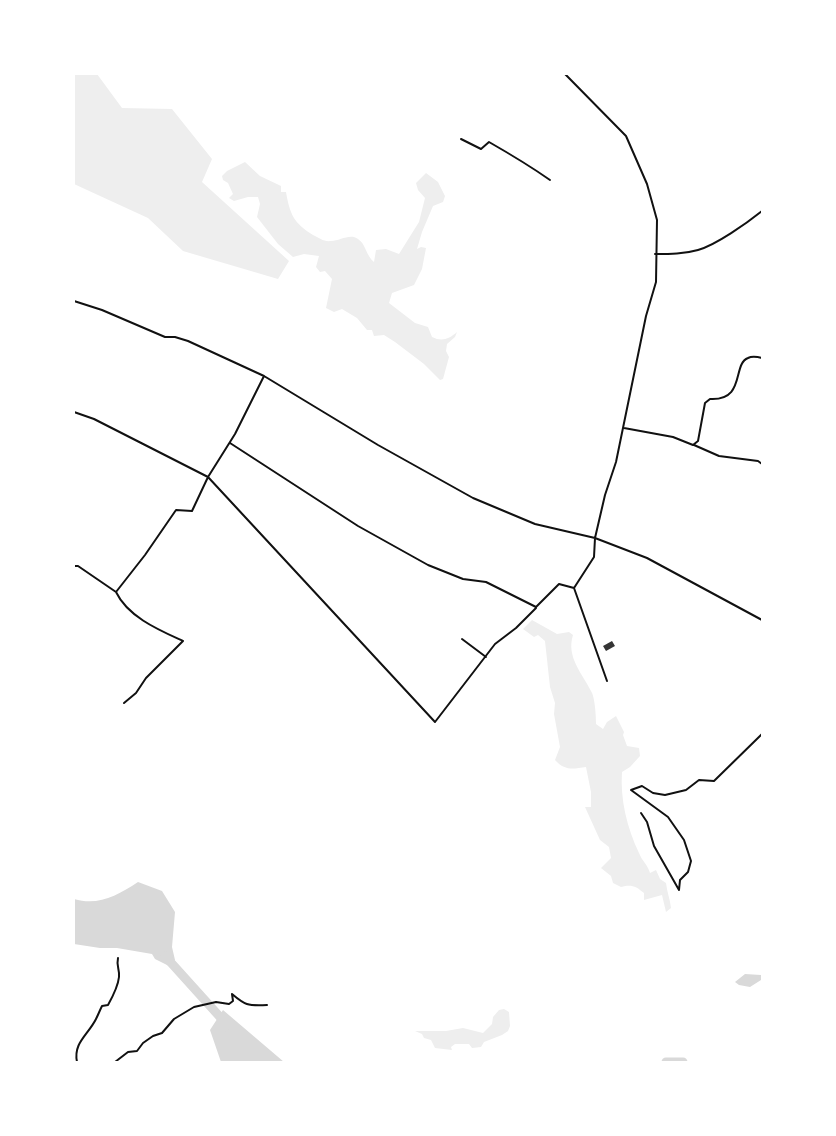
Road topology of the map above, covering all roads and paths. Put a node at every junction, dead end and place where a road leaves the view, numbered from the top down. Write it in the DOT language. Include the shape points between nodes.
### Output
graph roads {
  1 [pos="565,74"];
  2 [pos="461,139"];
  3 [pos="550,180"];
  4 [pos="762,211"];
  5 [pos="655,254"];
  6 [pos="74,302"];
  7 [pos="762,358"];
  8 [pos="264,376"];
  9 [pos="74,412"];
  10 [pos="623,428"];
  11 [pos="230,443"];
  12 [pos="693,445"];
  13 [pos="762,464"];
  14 [pos="208,477"];
  15 [pos="595,538"];
  16 [pos="74,566"];
  17 [pos="574,588"];
  18 [pos="116,592"];
  19 [pos="536,607"];
  20 [pos="762,620"];
  21 [pos="462,639"];
  22 [pos="486,657"];
  23 [pos="607,681"];
  24 [pos="124,704"];
  25 [pos="762,734"];
  26 [pos="640,813"];
  27 [pos="118,958"];
  28 [pos="267,1005"];
  29 [pos="77,1062"];
  30 [pos="115,1062"];
  1 -- 5 [label="street" via="626,136 647,184 657,220"];
  2 -- 3 [label="street" via="481,149 489,142"];
  4 -- 5 [label="street" via="700,250"];
  5 -- 10 [label="street" via="656,282"];
  6 -- 8 [label="street" via="165,337 188,341"];
  7 -- 12 [label="street" via="744,360 732,392 705,403 698,441"];
  8 -- 11 [label="street"];
  8 -- 15 [label="street" via="473,498 535,524"];
  9 -- 14 [label="street"];
  10 -- 12 [label="street" via="673,437"];
  10 -- 15 [label="street"];
  11 -- 14 [label="street"];
  11 -- 19 [label="street" via="358,526 428,565 463,579 486,582"];
  12 -- 13 [label="street" via="719,456"];
  14 -- 18 [label="street" via="192,511 176,510"];
  14 -- 22 [label="street" via="435,722"];
  15 -- 17 [label="street" via="594,557"];
  15 -- 20 [label="street" via="647,558"];
  16 -- 18 [label="street"];
  17 -- 19 [label="street" via="559,584"];
  17 -- 23 [label="street"];
  18 -- 24 [label="street" via="150,625 183,640"];
  19 -- 22 [label="street"];
  21 -- 22 [label="street"];
  25 -- 26 [label="street" via="714,781 699,780 686,790 665,795 642,786 631,790 668,817 684,840 691,861 679,890"];
  27 -- 29 [label="street" via="117,988 77,1047"];
  28 -- 30 [label="street" via="244,1004 232,994 229,1004 211,1002 194,1006 174,1019 162,1034 147,1039 137,1051 128,1052"];
}
